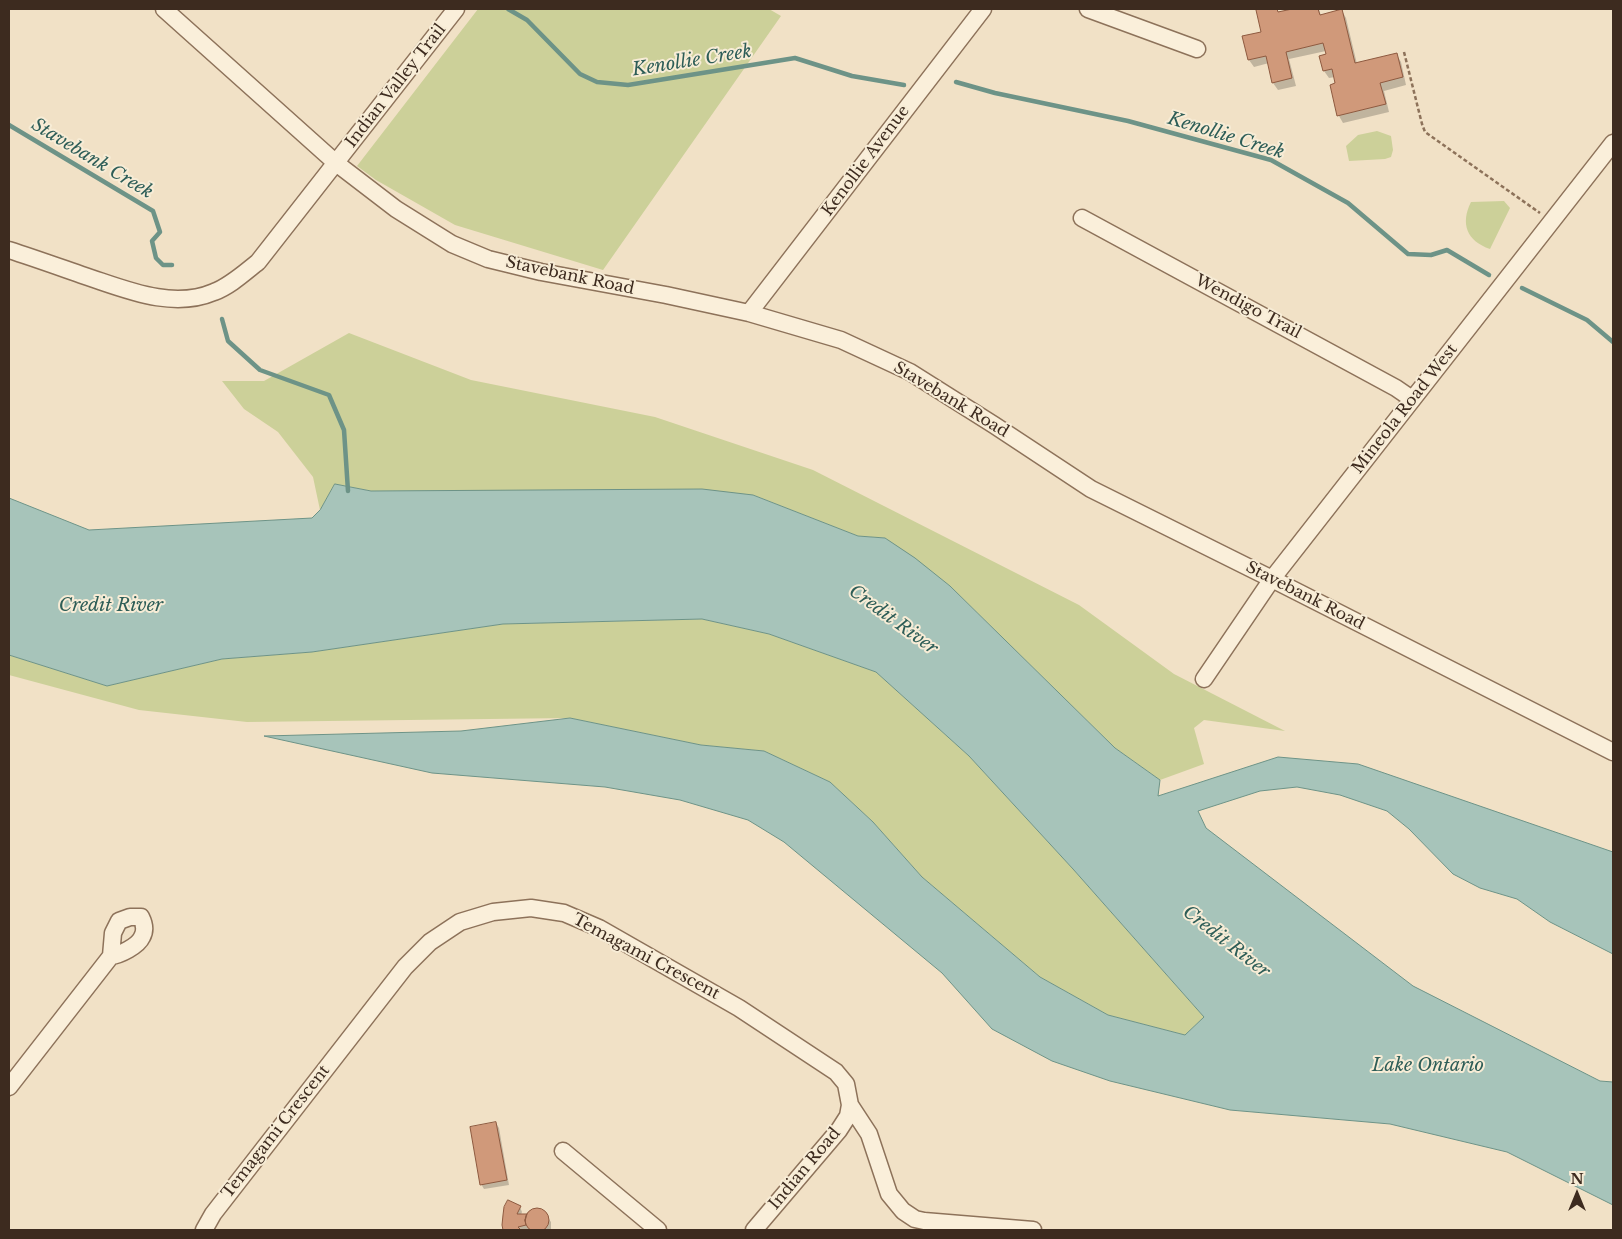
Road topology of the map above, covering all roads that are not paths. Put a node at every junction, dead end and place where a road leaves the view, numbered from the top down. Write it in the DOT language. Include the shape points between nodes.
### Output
graph roads {
  1 [pos="164,9"];
  2 [pos="456,9"];
  3 [pos="983,9"];
  4 [pos="1088,9"];
  5 [pos="1197,49"];
  6 [pos="1613,144"];
  7 [pos="336,162"];
  8 [pos="1082,218"];
  9 [pos="9,250"];
  10 [pos="749,313"];
  11 [pos="1412,399"];
  12 [pos="1272,579"];
  13 [pos="1204,679"];
  14 [pos="1613,752"];
  15 [pos="111,956"];
  16 [pos="9,1087"];
  17 [pos="850,1105"];
  18 [pos="563,1151"];
  19 [pos="204,1230"];
  20 [pos="658,1230"];
  21 [pos="754,1230"];
  22 [pos="1033,1230"];
  1 -- 7 [label="street, Stavebank Road"];
  2 -- 7 [label="street, Indian Valley Trail"];
  3 -- 10 [label="street, Kenollie Avenue"];
  4 -- 5 [label="street"];
  6 -- 11 [label="street, Mineola Road West"];
  7 -- 9 [label="street, Indian Valley Trail" via="258,262 214,293 189,298 160,298"];
  7 -- 10 [label="street, Stavebank Road" via="396,209 452,244 488,259"];
  8 -- 11 [label="street, Wendigo Trail"];
  10 -- 12 [label="street, Stavebank Road" via="841,340 910,372 1091,489"];
  11 -- 12 [label="street, Mineola Road West"];
  12 -- 13 [label="street, Mineola Road West"];
  12 -- 14 [label="street, Stavebank Road"];
  15 -- 16 [label="street"];
  17 -- 19 [label="street, Temagami Crescent" via="846,1084 836,1072 740,1008 599,928 564,913 531,908 493,912 460,922 430,942 405,967 213,1214"];
  17 -- 21 [label="street, Indian Road" via="848,1116 839,1130"];
  17 -- 22 [label="street, Temagami Crescent" via="869,1134 889,1194 903,1211 924,1222"];
  18 -- 20 [label="street"];
}
